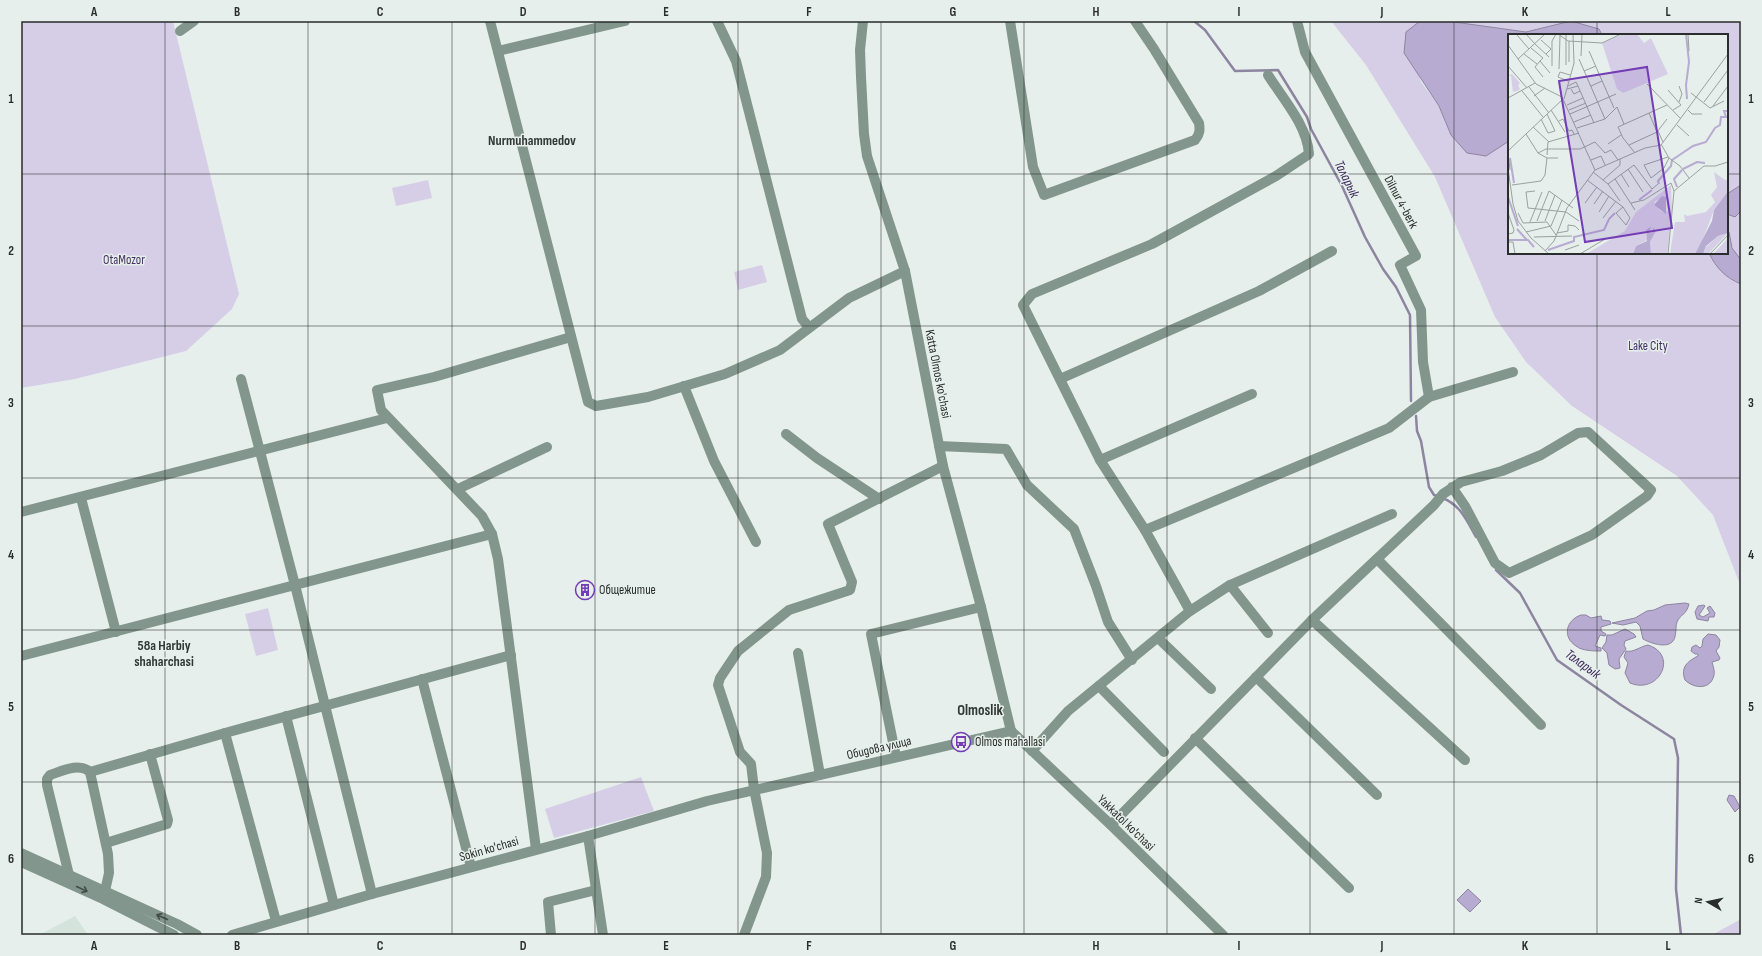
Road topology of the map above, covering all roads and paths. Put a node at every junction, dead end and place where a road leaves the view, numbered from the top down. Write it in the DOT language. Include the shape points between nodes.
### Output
graph roads {
  1 [pos="194,21"];
  2 [pos="490,21"];
  3 [pos="625,21"];
  4 [pos="718,21"];
  5 [pos="863,21"];
  6 [pos="1010,21"];
  7 [pos="1135,21"];
  8 [pos="1297,21"];
  9 [pos="180,31"];
  10 [pos="498,51"];
  11 [pos="1268,75"];
  12 [pos="1332,251"];
  13 [pos="905,271"];
  14 [pos="809,327"];
  15 [pos="571,337"];
  16 [pos="1513,372"];
  17 [pos="241,379"];
  18 [pos="1060,379"];
  19 [pos="684,386"];
  20 [pos="1252,394"];
  21 [pos="1429,397"];
  22 [pos="387,418"];
  23 [pos="786,434"];
  24 [pos="939,446"];
  25 [pos="547,447"];
  26 [pos="260,452"];
  27 [pos="1100,460"];
  28 [pos="943,466"];
  29 [pos="1452,487"];
  30 [pos="458,489"];
  31 [pos="81,498"];
  32 [pos="879,499"];
  33 [pos="21,512"];
  34 [pos="1392,514"];
  35 [pos="1145,530"];
  36 [pos="492,534"];
  37 [pos="756,542"];
  38 [pos="1377,559"];
  39 [pos="295,585"];
  40 [pos="1230,585"];
  41 [pos="981,607"];
  42 [pos="1190,611"];
  43 [pos="1312,620"];
  44 [pos="116,632"];
  45 [pos="1268,634"];
  46 [pos="1158,638"];
  47 [pos="798,653"];
  48 [pos="21,656"];
  49 [pos="511,656"];
  50 [pos="1132,660"];
  51 [pos="1256,677"];
  52 [pos="422,679"];
  53 [pos="1099,686"];
  54 [pos="1211,689"];
  55 [pos="325,706"];
  56 [pos="286,716"];
  57 [pos="1541,725"];
  58 [pos="1011,731"];
  59 [pos="225,733"];
  60 [pos="1195,738"];
  61 [pos="1032,751"];
  62 [pos="1164,752"];
  63 [pos="150,754"];
  64 [pos="896,757"];
  65 [pos="1465,760"];
  66 [pos="90,772"];
  67 [pos="820,775"];
  68 [pos="754,789"];
  69 [pos="1377,795"];
  70 [pos="1111,825"];
  71 [pos="588,836"];
  72 [pos="106,843"];
  73 [pos="536,849"];
  74 [pos="21,853"];
  75 [pos="21,862"];
  76 [pos="471,867"];
  77 [pos="69,875"];
  78 [pos="1349,888"];
  79 [pos="596,890"];
  80 [pos="105,891"];
  81 [pos="372,894"];
  82 [pos="334,905"];
  83 [pos="276,921"];
  84 [pos="174,935"];
  85 [pos="197,935"];
  86 [pos="232,935"];
  87 [pos="551,935"];
  88 [pos="603,935"];
  89 [pos="744,935"];
  90 [pos="1223,935"];
  1 -- 9 [label="street"];
  2 -- 10 [label="street"];
  3 -- 10 [label="street"];
  4 -- 14 [label="street" via="736,61 802,318"];
  5 -- 13 [label="street, Katta Olmos ko'chasi" via="860,50 867,156"];
  6 -- 7 [label="street" via="1033,167 1044,195 1195,140 1198,136 1199,123"];
  8 -- 21 [label="street, Dilnur 4-berk" via="1305,52 1416,256 1400,264 1421,310 1423,362"];
  10 -- 15 [label="street"];
  11 -- 18 [label="street" via="1302,128 1309,154 1276,176 1152,244 1032,294 1023,305"];
  12 -- 18 [label="street" via="1259,291"];
  13 -- 14 [label="street" via="849,298"];
  13 -- 24 [label="street, Katta Olmos ko'chasi"];
  14 -- 19 [label="street" via="780,350 725,374"];
  15 -- 19 [label="street" via="588,402 596,406 648,397"];
  15 -- 22 [label="street" via="434,377 377,390 381,410"];
  16 -- 21 [label="street"];
  17 -- 26 [label="street"];
  18 -- 27 [label="street"];
  19 -- 37 [label="street" via="714,461"];
  20 -- 27 [label="street"];
  21 -- 35 [label="street" via="1389,428"];
  22 -- 26 [label="street"];
  22 -- 30 [label="street"];
  23 -- 32 [label="street"];
  24 -- 28 [label="street, Katta Olmos ko'chasi"];
  24 -- 50 [label="street" via="1006,449 1027,485 1074,530 1108,622"];
  25 -- 30 [label="street"];
  26 -- 31 [label="street"];
  26 -- 39 [label="street"];
  27 -- 35 [label="street"];
  28 -- 32 [label="street"];
  28 -- 41 [label="street, Katta Olmos ko'chasi"];
  29 -- 29 [label="street" via="1461,482 1502,471 1541,455 1578,433 1588,432 1651,490 1647,496 1592,535 1509,573 1495,563"];
  29 -- 38 [label="street"];
  30 -- 36 [label="street" via="482,516"];
  31 -- 33 [label="street"];
  31 -- 44 [label="street"];
  32 -- 68 [label="street" via="828,524 852,582 850,590 789,610 738,651 720,678 718,685 740,752 751,764"];
  34 -- 40 [label="street"];
  35 -- 42 [label="street"];
  36 -- 39 [label="street"];
  36 -- 49 [label="street" via="498,559"];
  38 -- 43 [label="street"];
  38 -- 57 [label="street"];
  39 -- 44 [label="street"];
  39 -- 55 [label="street"];
  40 -- 42 [label="street"];
  40 -- 45 [label="street"];
  41 -- 58 [label="street, Katta Olmos ko'chasi"];
  41 -- 64 [label="street" via="871,634"];
  42 -- 46 [label="street"];
  43 -- 51 [label="street"];
  43 -- 65 [label="street"];
  44 -- 48 [label="street"];
  46 -- 50 [label="street"];
  46 -- 54 [label="street"];
  47 -- 67 [label="street"];
  49 -- 52 [label="street"];
  49 -- 73 [label="street"];
  50 -- 53 [label="street"];
  51 -- 60 [label="street"];
  51 -- 69 [label="street"];
  52 -- 55 [label="street"];
  52 -- 76 [label="street"];
  53 -- 61 [label="street" via="1068,711"];
  53 -- 62 [label="street"];
  55 -- 56 [label="street"];
  55 -- 81 [label="street"];
  56 -- 59 [label="street"];
  56 -- 82 [label="street"];
  58 -- 61 [label="street, Yakkatol ko'chasi"];
  58 -- 64 [label="street, Обидова улица"];
  59 -- 63 [label="street"];
  59 -- 83 [label="street"];
  60 -- 70 [label="street"];
  60 -- 78 [label="street"];
  61 -- 70 [label="street, Yakkatol ko'chasi"];
  63 -- 66 [label="street"];
  63 -- 72 [label="street" via="167,824"];
  64 -- 67 [label="street, Обидова улица"];
  66 -- 72 [label="street"];
  66 -- 77 [label="street" via="79,767 50,775 47,779 46,786"];
  67 -- 68 [label="street, Обидова улица"];
  68 -- 71 [label="street, Sokin ko'chasi"];
  68 -- 89 [label="street" via="767,853 766,877"];
  70 -- 90 [label="street, Yakkatol ko'chasi"];
  71 -- 73 [label="street, Sokin ko'chasi"];
  71 -- 79 [label="street"];
  72 -- 80 [label="street" via="109,873"];
  73 -- 76 [label="street, Sokin ko'chasi"];
  74 -- 77 [label="street"];
  75 -- 84 [label="street, one-way"];
  76 -- 81 [label="street, Sokin ko'chasi"];
  77 -- 80 [label="street"];
  79 -- 87 [label="street" via="548,902"];
  79 -- 88 [label="street"];
  85 -- 80 [label="street, one-way"];
  81 -- 82 [label="street, Sokin ko'chasi"];
  82 -- 83 [label="street, Sokin ko'chasi"];
  83 -- 86 [label="street, Sokin ko'chasi"];
}
